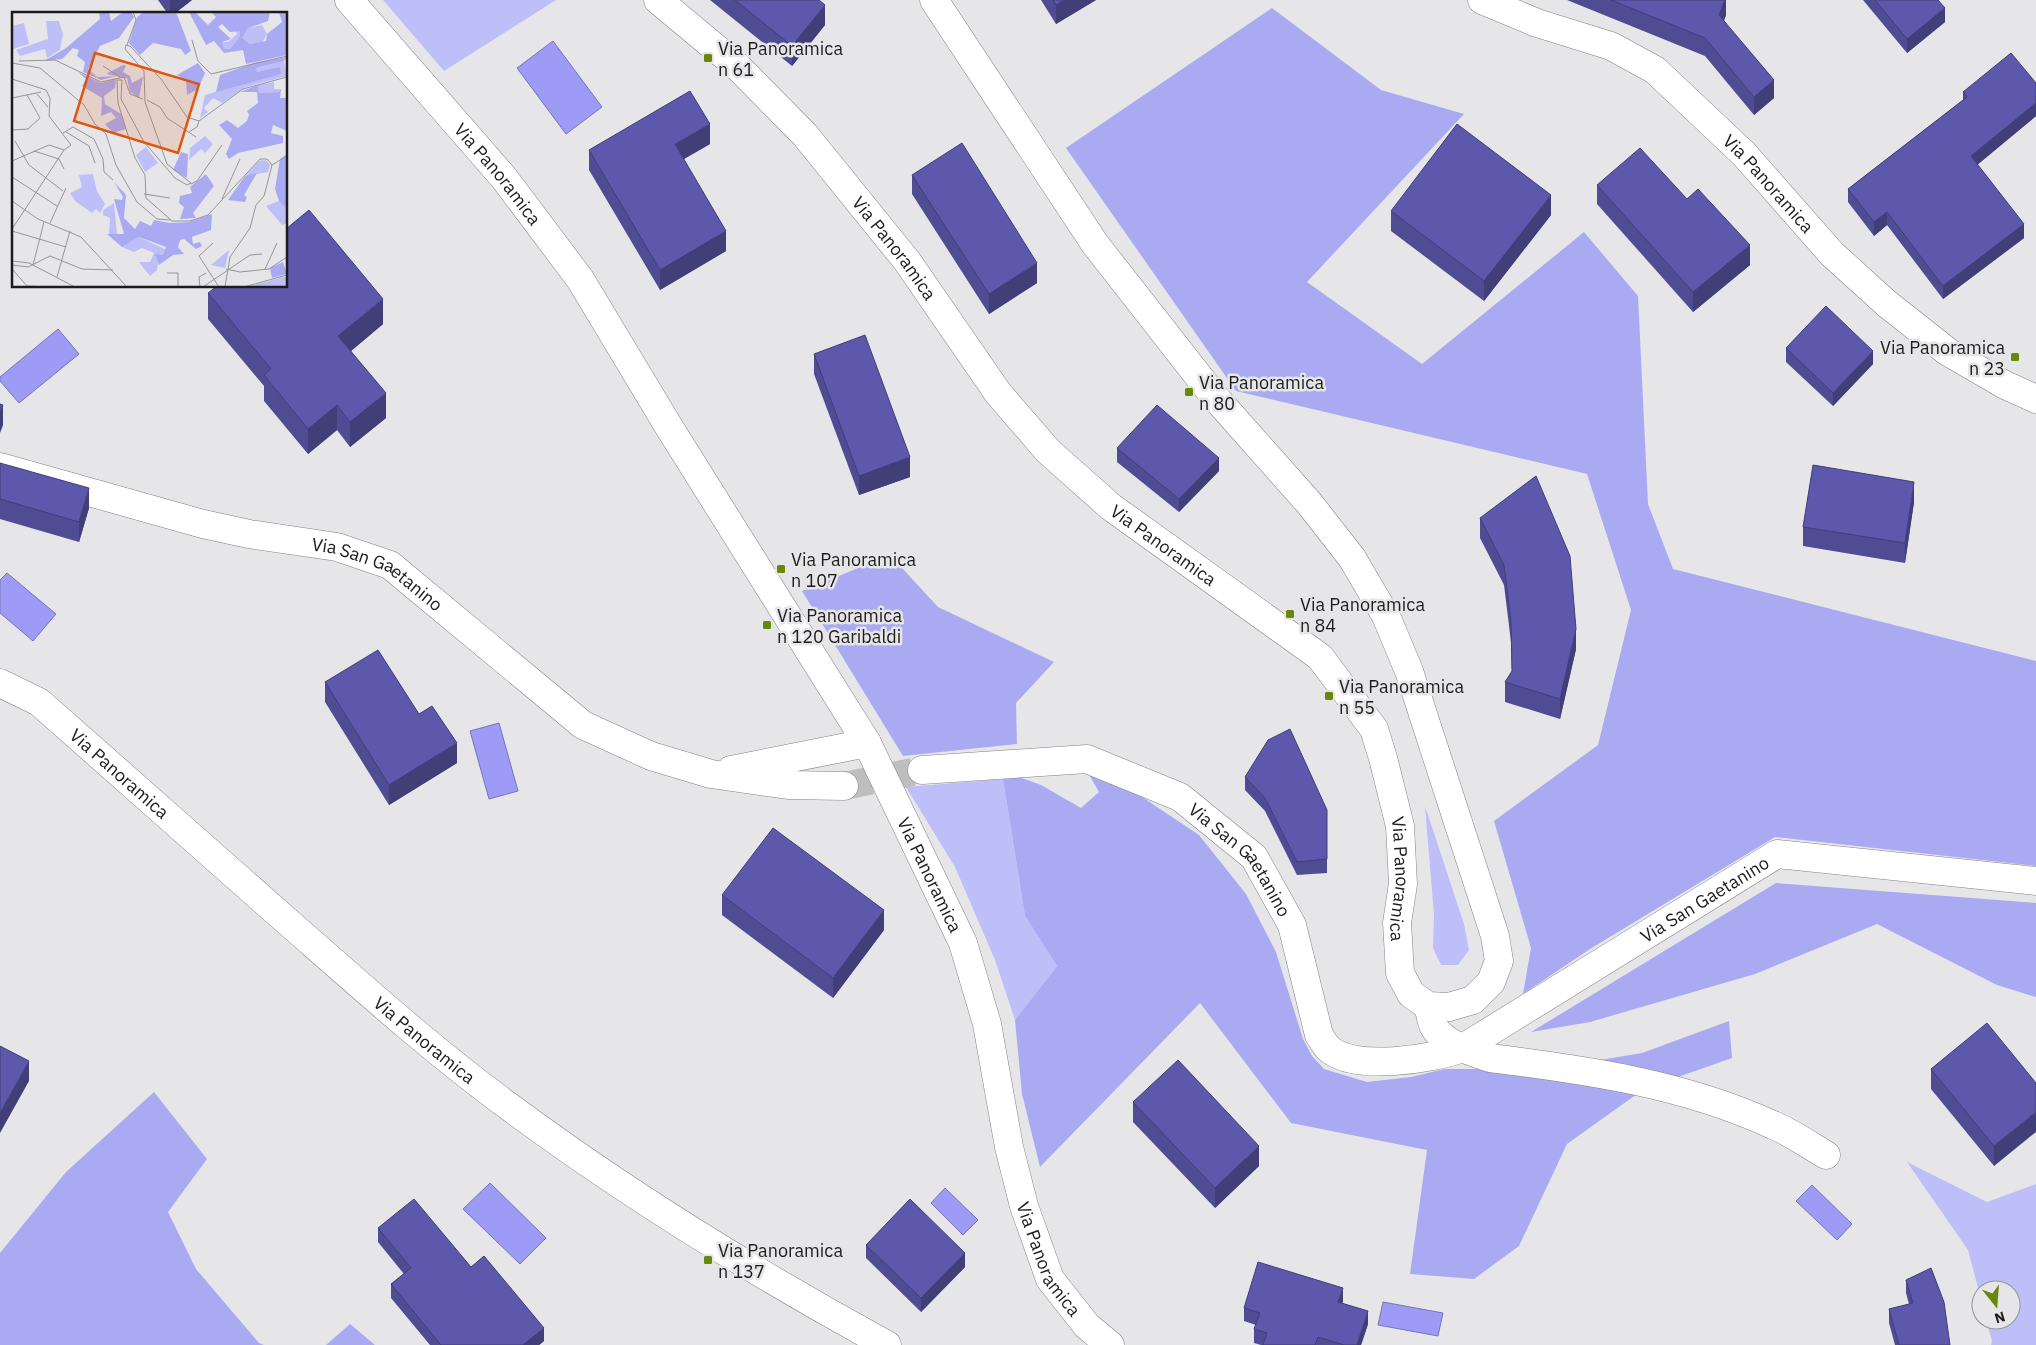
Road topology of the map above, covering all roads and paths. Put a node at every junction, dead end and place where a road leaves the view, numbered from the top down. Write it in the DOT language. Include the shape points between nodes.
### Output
graph roads {
  1 [pos="349,0"];
  2 [pos="658,0"];
  3 [pos="934,0"];
  4 [pos="1482,0"];
  5 [pos="2036,399"];
  6 [pos="0,467"];
  7 [pos="0,683"];
  8 [pos="867,743"];
  9 [pos="922,770"];
  10 [pos="711,774"];
  11 [pos="844,786"];
  12 [pos="2036,881"];
  13 [pos="1428,1006"];
  14 [pos="1463,1048"];
  15 [pos="1826,1155"];
  16 [pos="888,1345"];
  17 [pos="1110,1345"];
  1 -- 8 [label="street, Via Panoramica" via="504,178 580,279"];
  2 -- 13 [label="street, Via Panoramica" via="736,65 805,135 907,261 998,393 1048,451 1111,507 1320,657 1374,729 1383,758 1400,826 1403,884 1397,923 1400,973 1411,994"];
  3 -- 13 [label="street" via="1095,244 1214,396 1309,502 1352,558 1386,616 1410,671 1496,936 1499,961 1491,982 1473,1000 1449,1008"];
  4 -- 5 [label="street, Via Panoramica" via="1537,23 1611,46 1655,70 1744,154 1832,254 1886,303 1948,352"];
  6 -- 10 [label="street, Via San Gaetanino" via="203,524 337,547 390,565 583,725 651,756"];
  7 -- 16 [label="street, Via Panoramica" via="39,702 382,1005 509,1107 707,1240 808,1302"];
  8 -- 10 [label="street, Via San Gaetanino"];
  8 -- 17 [label="street, Via Panoramica" via="963,943 987,1024 1009,1147 1024,1206 1050,1279 1087,1326"];
  9 -- 14 [label="street, Via San Gaetanino" via="1087,759 1180,797 1254,857 1292,925 1318,1035 1329,1049 1352,1058 1377,1062 1443,1056"];
  10 -- 11 [label="street, Via San Gaetanino" via="788,785"];
  12 -- 14 [label="street, Via San Gaetanino" via="1777,854"];
  13 -- 14 [label="street" via="1434,1026"];
  14 -- 15 [label="street" via="1490,1058 1633,1078 1733,1108 1775,1125"];
}
